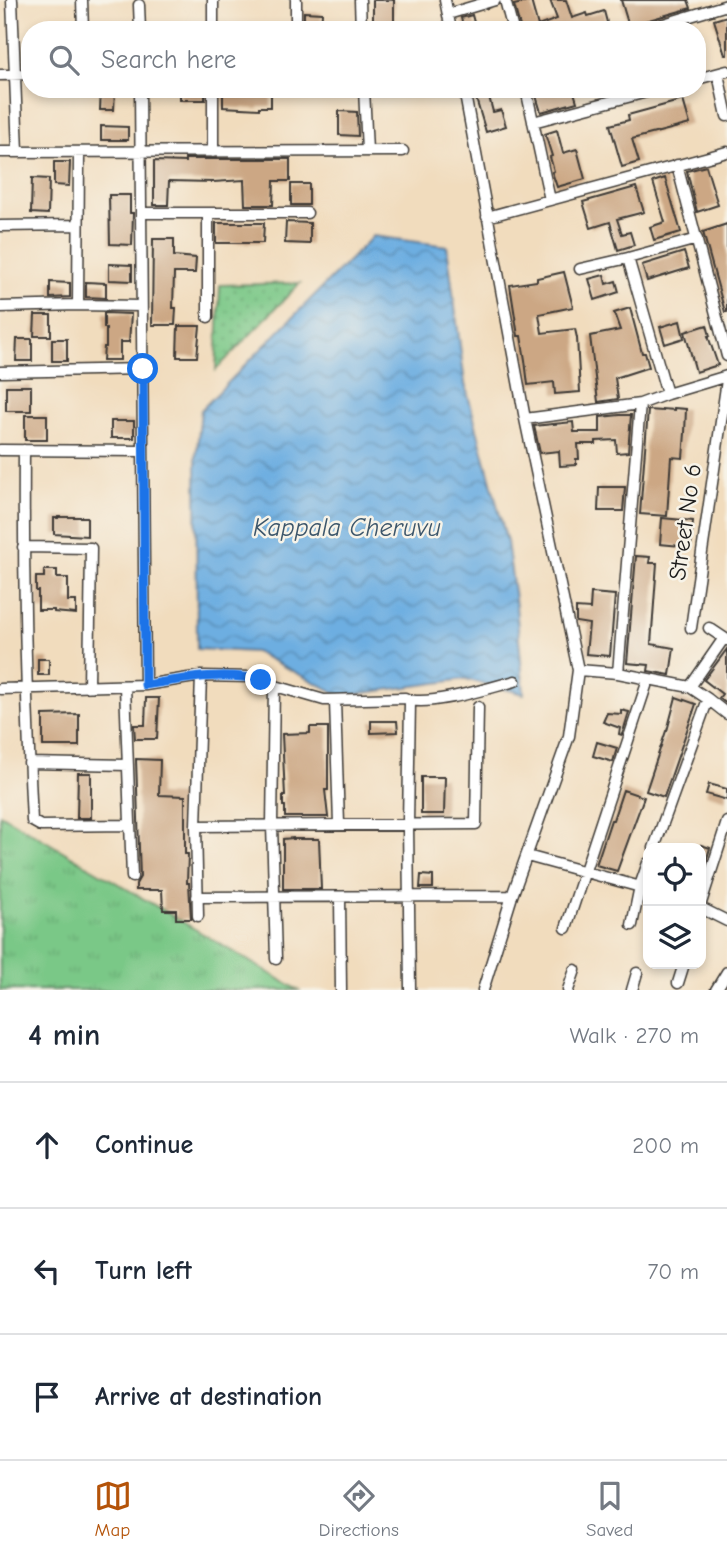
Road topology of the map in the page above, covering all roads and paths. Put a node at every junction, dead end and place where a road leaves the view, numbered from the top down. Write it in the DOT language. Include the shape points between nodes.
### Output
graph roads {
  1 [pos="12,0"];
  2 [pos="82,0"];
  3 [pos="214,0"];
  4 [pos="296,0"];
  5 [pos="360,0"];
  6 [pos="446,0"];
  7 [pos="495,0"];
  8 [pos="505,0"];
  9 [pos="139,5"];
  10 [pos="727,5"];
  11 [pos="448,14"];
  12 [pos="83,21"];
  13 [pos="140,21"];
  14 [pos="213,21"];
  15 [pos="296,21"];
  16 [pos="361,21"];
  17 [pos="449,21"];
  18 [pos="511,21"];
  19 [pos="674,21"];
  20 [pos="723,72"];
  21 [pos="15,74"];
  22 [pos="21,74"];
  23 [pos="0,75"];
  24 [pos="706,77"];
  25 [pos="140,98"];
  26 [pos="213,98"];
  27 [pos="364,98"];
  28 [pos="466,98"];
  29 [pos="528,98"];
  30 [pos="625,98"];
  31 [pos="727,116"];
  32 [pos="533,122"];
  33 [pos="367,151"];
  34 [pos="403,151"];
  35 [pos="0,152"];
  36 [pos="18,152"];
  37 [pos="213,152"];
  38 [pos="727,152"];
  39 [pos="79,153"];
  40 [pos="140,153"];
  41 [pos="677,165"];
  42 [pos="550,200"];
  43 [pos="141,213"];
  44 [pos="208,213"];
  45 [pos="307,213"];
  46 [pos="487,217"];
  47 [pos="78,225"];
  48 [pos="0,226"];
  49 [pos="696,239"];
  50 [pos="628,258"];
  51 [pos="580,268"];
  52 [pos="78,305"];
  53 [pos="141,306"];
  54 [pos="0,307"];
  55 [pos="208,317"];
  56 [pos="727,356"];
  57 [pos="143,369"];
  58 [pos="0,372"];
  59 [pos="727,378"];
  60 [pos="667,394"];
  61 [pos="640,404"];
  62 [pos="526,419"];
  63 [pos="0,450"];
  64 [pos="24,450"];
  65 [pos="143,451"];
  66 [pos="23,547"];
  67 [pos="691,628"];
  68 [pos="709,628"];
  69 [pos="726,639"];
  70 [pos="578,670"];
  71 [pos="618,673"];
  72 [pos="201,676"];
  73 [pos="648,680"];
  74 [pos="515,681"];
  75 [pos="125,685"];
  76 [pos="145,685"];
  77 [pos="89,686"];
  78 [pos="274,686"];
  79 [pos="26,687"];
  80 [pos="690,687"];
  81 [pos="0,689"];
  82 [pos="708,699"];
  83 [pos="335,701"];
  84 [pos="410,702"];
  85 [pos="478,707"];
  86 [pos="727,714"];
  87 [pos="29,763"];
  88 [pos="128,765"];
  89 [pos="727,822"];
  90 [pos="339,824"];
  91 [pos="408,824"];
  92 [pos="129,825"];
  93 [pos="272,825"];
  94 [pos="196,826"];
  95 [pos="656,843"];
  96 [pos="527,856"];
  97 [pos="585,871"];
  98 [pos="132,877"];
  99 [pos="643,887"];
  100 [pos="643,890"];
  101 [pos="706,890"];
  102 [pos="512,896"];
  103 [pos="197,897"];
  104 [pos="340,897"];
  105 [pos="410,897"];
  106 [pos="274,898"];
  107 [pos="706,909"];
  108 [pos="198,916"];
  109 [pos="727,921"];
  110 [pos="632,925"];
  111 [pos="566,928"];
  112 [pos="276,959"];
  113 [pos="682,969"];
  114 [pos="575,970"];
  115 [pos="727,972"];
  116 [pos="637,973"];
  117 [pos="678,983"];
  118 [pos="341,990"];
  119 [pos="410,990"];
  120 [pos="484,990"];
  121 [pos="568,990"];
  122 [pos="632,990"];
  123 [pos="716,990"];
  1 -- 21 [label="street"];
  2 -- 12 [label="street"];
  3 -- 14 [label="street"];
  4 -- 15 [label="street"];
  5 -- 16 [label="street"];
  6 -- 11 [label="street"];
  7 -- 11 [label="street"];
  8 -- 18 [label="street"];
  9 -- 13 [label="street"];
  10 -- 19 [label="street"];
  11 -- 17 [label="street"];
  20 -- 24 [label="street"];
  20 -- 31 [label="street"];
  21 -- 22 [label="street"];
  21 -- 23 [label="street"];
  21 -- 36 [label="street"];
  25 -- 40 [label="street"];
  26 -- 37 [label="street"];
  27 -- 33 [label="street"];
  28 -- 46 [label="street"];
  29 -- 32 [label="street"];
  30 -- 32 [label="street"];
  32 -- 42 [label="street"];
  33 -- 34 [label="street"];
  33 -- 37 [label="street"];
  35 -- 36 [label="street"];
  36 -- 39 [label="street"];
  37 -- 40 [label="street"];
  38 -- 41 [label="street"];
  39 -- 40 [label="street"];
  39 -- 47 [label="street"];
  40 -- 43 [label="street"];
  41 -- 42 [label="street"];
  41 -- 49 [label="street"];
  42 -- 46 [label="street"];
  43 -- 44 [label="street"];
  43 -- 53 [label="street"];
  44 -- 45 [label="street"];
  44 -- 55 [label="street"];
  46 -- 62 [label="street"];
  47 -- 48 [label="street"];
  47 -- 52 [label="street"];
  49 -- 50 [label="street"];
  49 -- 56 [label="street"];
  50 -- 51 [label="street"];
  50 -- 60 [label="street"];
  52 -- 53 [label="street"];
  52 -- 54 [label="street"];
  53 -- 57 [label="street"];
  57 -- 58 [label="street"];
  57 -- 65 [label="street"];
  59 -- 60 [label="street"];
  59 -- 67 [label="street, Street No 6"];
  60 -- 61 [label="street"];
  61 -- 62 [label="street"];
  61 -- 71 [label="street"];
  62 -- 70 [label="street"];
  63 -- 64 [label="street"];
  64 -- 65 [label="street"];
  64 -- 66 [label="street"];
  65 -- 76 [label="street"];
  66 -- 77 [label="street" via="91,548"];
  66 -- 79 [label="street"];
  68 -- 69 [label="street"];
  69 -- 80 [label="street"];
  70 -- 71 [label="street"];
  70 -- 96 [label="street" via="569,737"];
  71 -- 73 [label="street"];
  72 -- 76 [label="street"];
  72 -- 78 [label="street" via="251,677"];
  72 -- 94 [label="street"];
  73 -- 80 [label="street"];
  73 -- 97 [label="street"];
  74 -- 84 [label="street"];
  75 -- 76 [label="street"];
  75 -- 77 [label="street"];
  75 -- 88 [label="street"];
  77 -- 79 [label="street"];
  78 -- 83 [label="street"];
  78 -- 93 [label="street"];
  79 -- 81 [label="street"];
  79 -- 87 [label="street"];
  80 -- 82 [label="street"];
  82 -- 86 [label="street"];
  82 -- 95 [label="street"];
  83 -- 84 [label="street" via="405,698"];
  83 -- 90 [label="street"];
  84 -- 91 [label="street"];
  85 -- 91 [label="street" via="476,824"];
  87 -- 88 [label="street"];
  87 -- 92 [label="street" via="32,821 41,826"];
  88 -- 92 [label="street"];
  89 -- 101 [label="street"];
  90 -- 91 [label="street"];
  90 -- 93 [label="street"];
  91 -- 105 [label="street"];
  92 -- 98 [label="street"];
  93 -- 94 [label="street"];
  93 -- 106 [label="street"];
  94 -- 103 [label="street"];
  96 -- 97 [label="street"];
  96 -- 102 [label="street"];
  97 -- 99 [label="street"];
  97 -- 111 [label="street"];
  100 -- 110 [label="street"];
  102 -- 105 [label="street"];
  102 -- 120 [label="street"];
  103 -- 106 [label="street"];
  103 -- 108 [label="street"];
  104 -- 105 [label="street"];
  104 -- 106 [label="street"];
  104 -- 118 [label="street"];
  105 -- 119 [label="street"];
  106 -- 112 [label="street"];
  107 -- 109 [label="street"];
  113 -- 117 [label="street"];
  114 -- 121 [label="street"];
  115 -- 123 [label="street"];
  116 -- 122 [label="street"];
}
